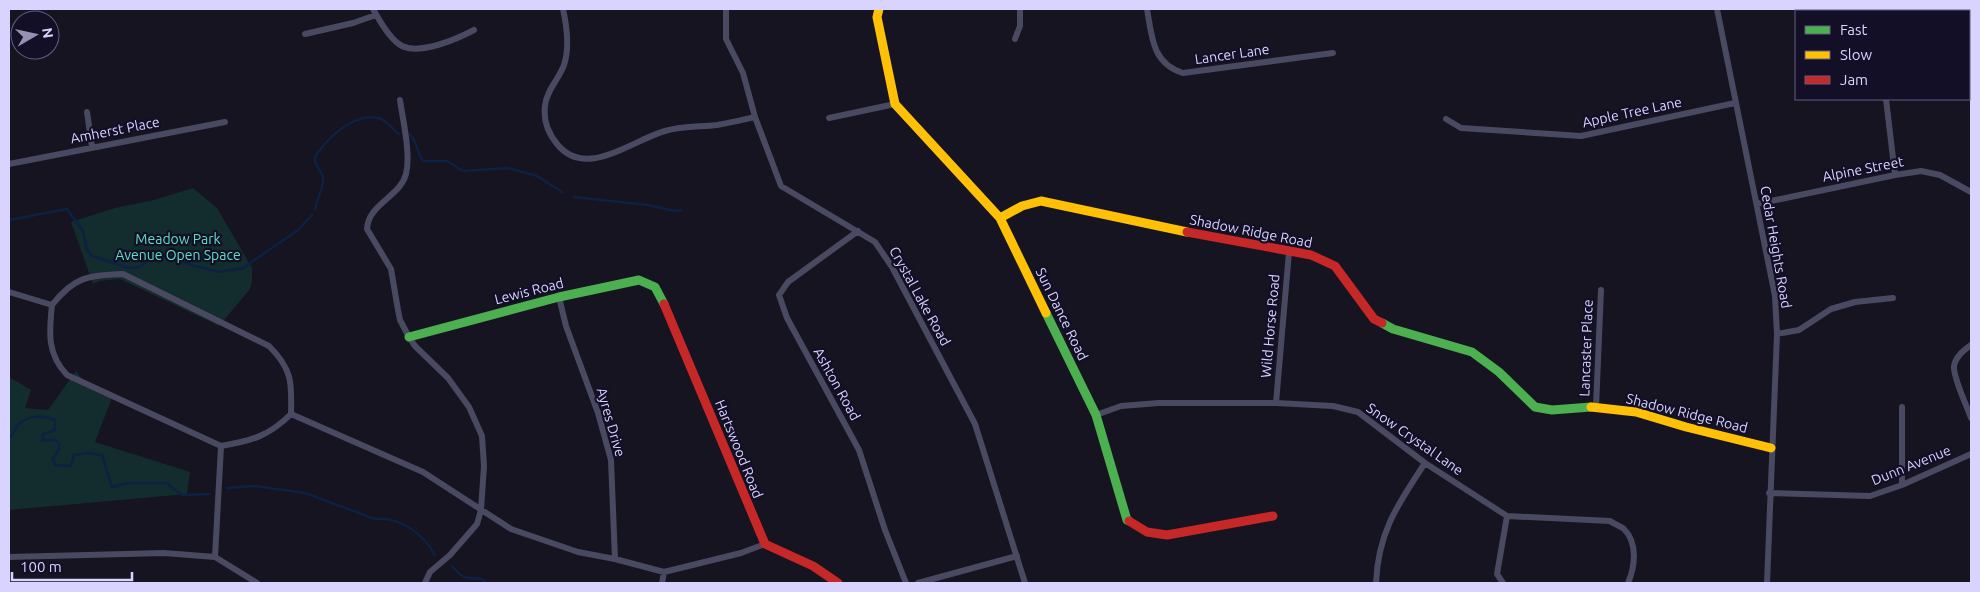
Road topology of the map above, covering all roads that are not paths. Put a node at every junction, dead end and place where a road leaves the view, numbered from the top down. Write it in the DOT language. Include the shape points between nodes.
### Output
graph roads {
  1 [pos="563,9"];
  2 [pos="726,9"];
  3 [pos="879,9"];
  4 [pos="1020,9"];
  5 [pos="1147,9"];
  6 [pos="1717,9"];
  7 [pos="375,12"];
  8 [pos="474,30"];
  9 [pos="305,34"];
  10 [pos="1014,39"];
  11 [pos="1333,53"];
  12 [pos="400,100"];
  13 [pos="1886,100"];
  14 [pos="1735,103"];
  15 [pos="895,104"];
  16 [pos="87,112"];
  17 [pos="755,117"];
  18 [pos="829,118"];
  19 [pos="1446,119"];
  20 [pos="225,122"];
  21 [pos="92,147"];
  22 [pos="9,164"];
  23 [pos="1895,175"];
  24 [pos="1971,192"];
  25 [pos="1756,204"];
  26 [pos="1000,218"];
  27 [pos="858,231"];
  28 [pos="1290,252"];
  29 [pos="655,286"];
  30 [pos="1601,290"];
  31 [pos="9,292"];
  32 [pos="559,297"];
  33 [pos="1893,298"];
  34 [pos="52,305"];
  35 [pos="1777,334"];
  36 [pos="409,337"];
  37 [pos="1971,345"];
  38 [pos="1276,403"];
  39 [pos="1596,406"];
  40 [pos="1902,407"];
  41 [pos="291,414"];
  42 [pos="1096,415"];
  43 [pos="1971,418"];
  44 [pos="221,446"];
  45 [pos="1772,448"];
  46 [pos="1971,454"];
  47 [pos="1426,463"];
  48 [pos="1902,485"];
  49 [pos="1769,493"];
  50 [pos="481,510"];
  51 [pos="1273,516"];
  52 [pos="1507,516"];
  53 [pos="765,544"];
  54 [pos="1017,556"];
  55 [pos="9,557"];
  56 [pos="215,557"];
  57 [pos="614,559"];
  58 [pos="664,572"];
  59 [pos="257,583"];
  60 [pos="425,583"];
  61 [pos="662,583"];
  62 [pos="838,583"];
  63 [pos="906,583"];
  64 [pos="918,583"];
  65 [pos="1025,583"];
  66 [pos="1376,583"];
  67 [pos="1503,583"];
  68 [pos="1628,583"];
  69 [pos="1767,583"];
  1 -- 17 [label="street" via="568,44 564,65 544,105 545,123 562,150 574,157 610,156 665,131"];
  2 -- 17 [label="street, Crystal Lake Road" via="726,38 743,73"];
  3 -- 15 [label="street"];
  4 -- 10 [label="street" via="1020,26"];
  5 -- 11 [label="street, Lancer Lane" via="1161,60 1183,73"];
  6 -- 14 [label="street, Cedar Heights Road"];
  7 -- 8 [label="street" via="394,39 409,48 451,41"];
  7 -- 9 [label="street" via="353,23"];
  12 -- 36 [label="street" via="408,156 406,175 399,188 370,216 367,229 391,269 400,320"];
  13 -- 23 [label="street"];
  14 -- 19 [label="street, Apple Tree Lane" via="1580,136 1461,128"];
  14 -- 25 [label="street, Cedar Heights Road"];
  15 -- 18 [label="street"];
  15 -- 26 [label="street, Sun Dance Road"];
  16 -- 21 [label="street"];
  17 -- 27 [label="street, Crystal Lake Road" via="781,186"];
  20 -- 21 [label="street, Amherst Place"];
  21 -- 22 [label="street, Amherst Place"];
  23 -- 24 [label="street, Alpine Street" via="1921,171 1940,175"];
  23 -- 25 [label="street, Alpine Street"];
  25 -- 35 [label="street, Cedar Heights Road" via="1775,296"];
  26 -- 28 [label="street, Shadow Ridge Road" via="1022,206 1041,201"];
  26 -- 42 [label="street, Sun Dance Road"];
  27 -- 54 [label="street, Crystal Lake Road" via="875,242 892,267 975,424"];
  27 -- 63 [label="street, Ashton Road" via="788,282 779,296 787,318 859,450"];
  28 -- 38 [label="street, Wild Horse Road"];
  28 -- 39 [label="street, Shadow Ridge Road" via="1335,266 1374,319 1393,329 1472,352 1499,372 1535,407 1552,410"];
  29 -- 32 [label="street, Lewis Road" via="639,280"];
  29 -- 53 [label="street, Hartswood Road"];
  30 -- 39 [label="street, Lancaster Place"];
  31 -- 34 [label="street"];
  32 -- 36 [label="street, Lewis Road"];
  32 -- 57 [label="street, Ayres Drive" via="611,460"];
  33 -- 35 [label="street" via="1831,308 1800,330"];
  34 -- 41 [label="street" via="73,283 98,275 123,274 269,346 289,370"];
  34 -- 44 [label="street" via="51,348 58,365 67,375"];
  35 -- 45 [label="street, Cedar Heights Road"];
  36 -- 50 [label="street" via="448,378 469,407 482,436"];
  37 -- 43 [label="street" via="1959,354 1954,366"];
  38 -- 42 [label="street, Snow Crystal Lane" via="1159,402 1121,406"];
  38 -- 47 [label="street, Snow Crystal Lane" via="1333,406 1358,412"];
  39 -- 45 [label="street, Shadow Ridge Road" via="1636,412 1686,428"];
  40 -- 48 [label="street"];
  41 -- 44 [label="street" via="264,435"];
  41 -- 50 [label="street" via="423,472"];
  42 -- 51 [label="street, Sun Dance Road" via="1128,520 1147,532 1167,535"];
  44 -- 56 [label="street"];
  45 -- 49 [label="street, Cedar Heights Road"];
  46 -- 48 [label="street, Dunn Avenue"];
  47 -- 52 [label="street, Snow Crystal Lane"];
  47 -- 66 [label="street" via="1396,506 1382,538"];
  48 -- 49 [label="street, Dunn Avenue" via="1870,496"];
  49 -- 69 [label="street, Cedar Heights Road"];
  50 -- 57 [label="street" via="511,529 578,552"];
  50 -- 60 [label="street" via="477,524 430,572"];
  52 -- 67 [label="street" via="1498,574"];
  52 -- 68 [label="street" via="1610,521 1624,530 1634,544"];
  53 -- 58 [label="street"];
  53 -- 62 [label="street" via="812,566"];
  54 -- 64 [label="street"];
  54 -- 65 [label="street, Crystal Lake Road"];
  55 -- 56 [label="street" via="164,553"];
  56 -- 59 [label="street"];
  57 -- 58 [label="street"];
  58 -- 61 [label="street"];
}
